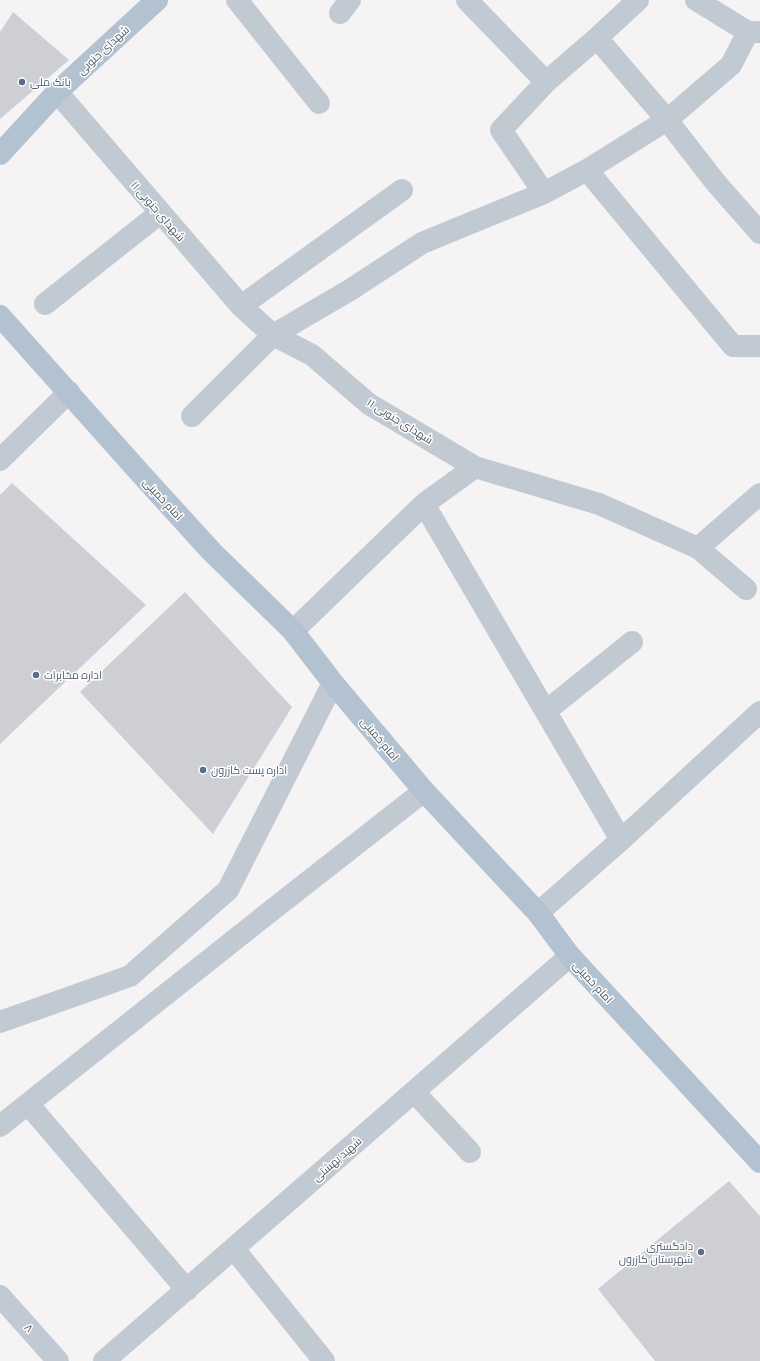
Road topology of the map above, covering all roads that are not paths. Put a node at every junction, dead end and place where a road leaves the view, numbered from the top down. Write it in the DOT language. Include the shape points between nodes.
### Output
graph roads {
  1 [pos="157,0"];
  2 [pos="237,0"];
  3 [pos="467,0"];
  4 [pos="638,0"];
  5 [pos="696,0"];
  6 [pos="754,32"];
  7 [pos="597,38"];
  8 [pos="546,82"];
  9 [pos="56,92"];
  10 [pos="319,104"];
  11 [pos="667,120"];
  12 [pos="0,154"];
  13 [pos="587,170"];
  14 [pos="402,190"];
  15 [pos="544,193"];
  16 [pos="160,213"];
  17 [pos="760,233"];
  18 [pos="44,304"];
  19 [pos="241,306"];
  20 [pos="1,317"];
  21 [pos="273,335"];
  22 [pos="760,346"];
  23 [pos="69,392"];
  24 [pos="192,416"];
  25 [pos="0,460"];
  26 [pos="475,467"];
  27 [pos="760,494"];
  28 [pos="424,504"];
  29 [pos="698,548"];
  30 [pos="746,589"];
  31 [pos="293,631"];
  32 [pos="632,642"];
  33 [pos="333,683"];
  34 [pos="546,711"];
  35 [pos="760,712"];
  36 [pos="424,792"];
  37 [pos="621,840"];
  38 [pos="538,914"];
  39 [pos="570,956"];
  40 [pos="0,1022"];
  41 [pos="414,1092"];
  42 [pos="28,1104"];
  43 [pos="0,1126"];
  44 [pos="470,1152"];
  45 [pos="760,1162"];
  46 [pos="234,1249"];
  47 [pos="187,1290"];
  48 [pos="0,1296"];
  49 [pos="111,1359"];
  50 [pos="58,1361"];
  51 [pos="324,1361"];
  1 -- 9 [label="main road, شهدای جنوبی"];
  2 -- 10 [label="street"];
  3 -- 8 [label="street"];
  4 -- 7 [label="street"];
  5 -- 6 [label="street"];
  6 -- 11 [label="street" via="731,65"];
  7 -- 8 [label="street"];
  7 -- 11 [label="street"];
  8 -- 15 [label="street" via="501,130"];
  9 -- 12 [label="main road, شهدای جنوبی"];
  9 -- 16 [label="street, ۱۱ شهدای جنوبی"];
  11 -- 13 [label="street"];
  11 -- 17 [label="street" via="716,183"];
  13 -- 15 [label="street"];
  13 -- 22 [label="street" via="733,346"];
  14 -- 19 [label="street"];
  15 -- 21 [label="street" via="422,243 350,290"];
  16 -- 18 [label="street"];
  16 -- 19 [label="street, ۱۱ شهدای جنوبی"];
  19 -- 21 [label="street, ۱۱ شهدای جنوبی"];
  20 -- 23 [label="main road, امام خمینی"];
  21 -- 24 [label="street"];
  21 -- 26 [label="street, ۱۱ شهدای جنوبی" via="312,355 369,404"];
  23 -- 25 [label="street"];
  23 -- 31 [label="main road, امام خمینی" via="212,552"];
  26 -- 28 [label="street"];
  26 -- 29 [label="street, ۱۱ شهدای جنوبی" via="598,504"];
  27 -- 29 [label="street"];
  28 -- 31 [label="street"];
  28 -- 34 [label="street"];
  29 -- 30 [label="street, ۱۱ شهدای جنوبی"];
  31 -- 33 [label="main road, امام خمینی"];
  32 -- 34 [label="street"];
  33 -- 36 [label="main road, امام خمینی"];
  33 -- 40 [label="street" via="228,890 130,976"];
  34 -- 37 [label="street"];
  35 -- 37 [label="street"];
  36 -- 38 [label="main road, امام خمینی"];
  36 -- 42 [label="street"];
  37 -- 38 [label="street"];
  38 -- 39 [label="main road, امام خمینی"];
  39 -- 41 [label="street, شهید بهشتی"];
  39 -- 45 [label="main road, امام خمینی"];
  41 -- 44 [label="street"];
  41 -- 46 [label="street, شهید بهشتی"];
  42 -- 43 [label="street"];
  42 -- 47 [label="street"];
  46 -- 47 [label="street, شهید بهشتی"];
  46 -- 51 [label="street"];
  47 -- 49 [label="street, شهید بهشتی"];
  48 -- 50 [label="street, ۸"];
}
